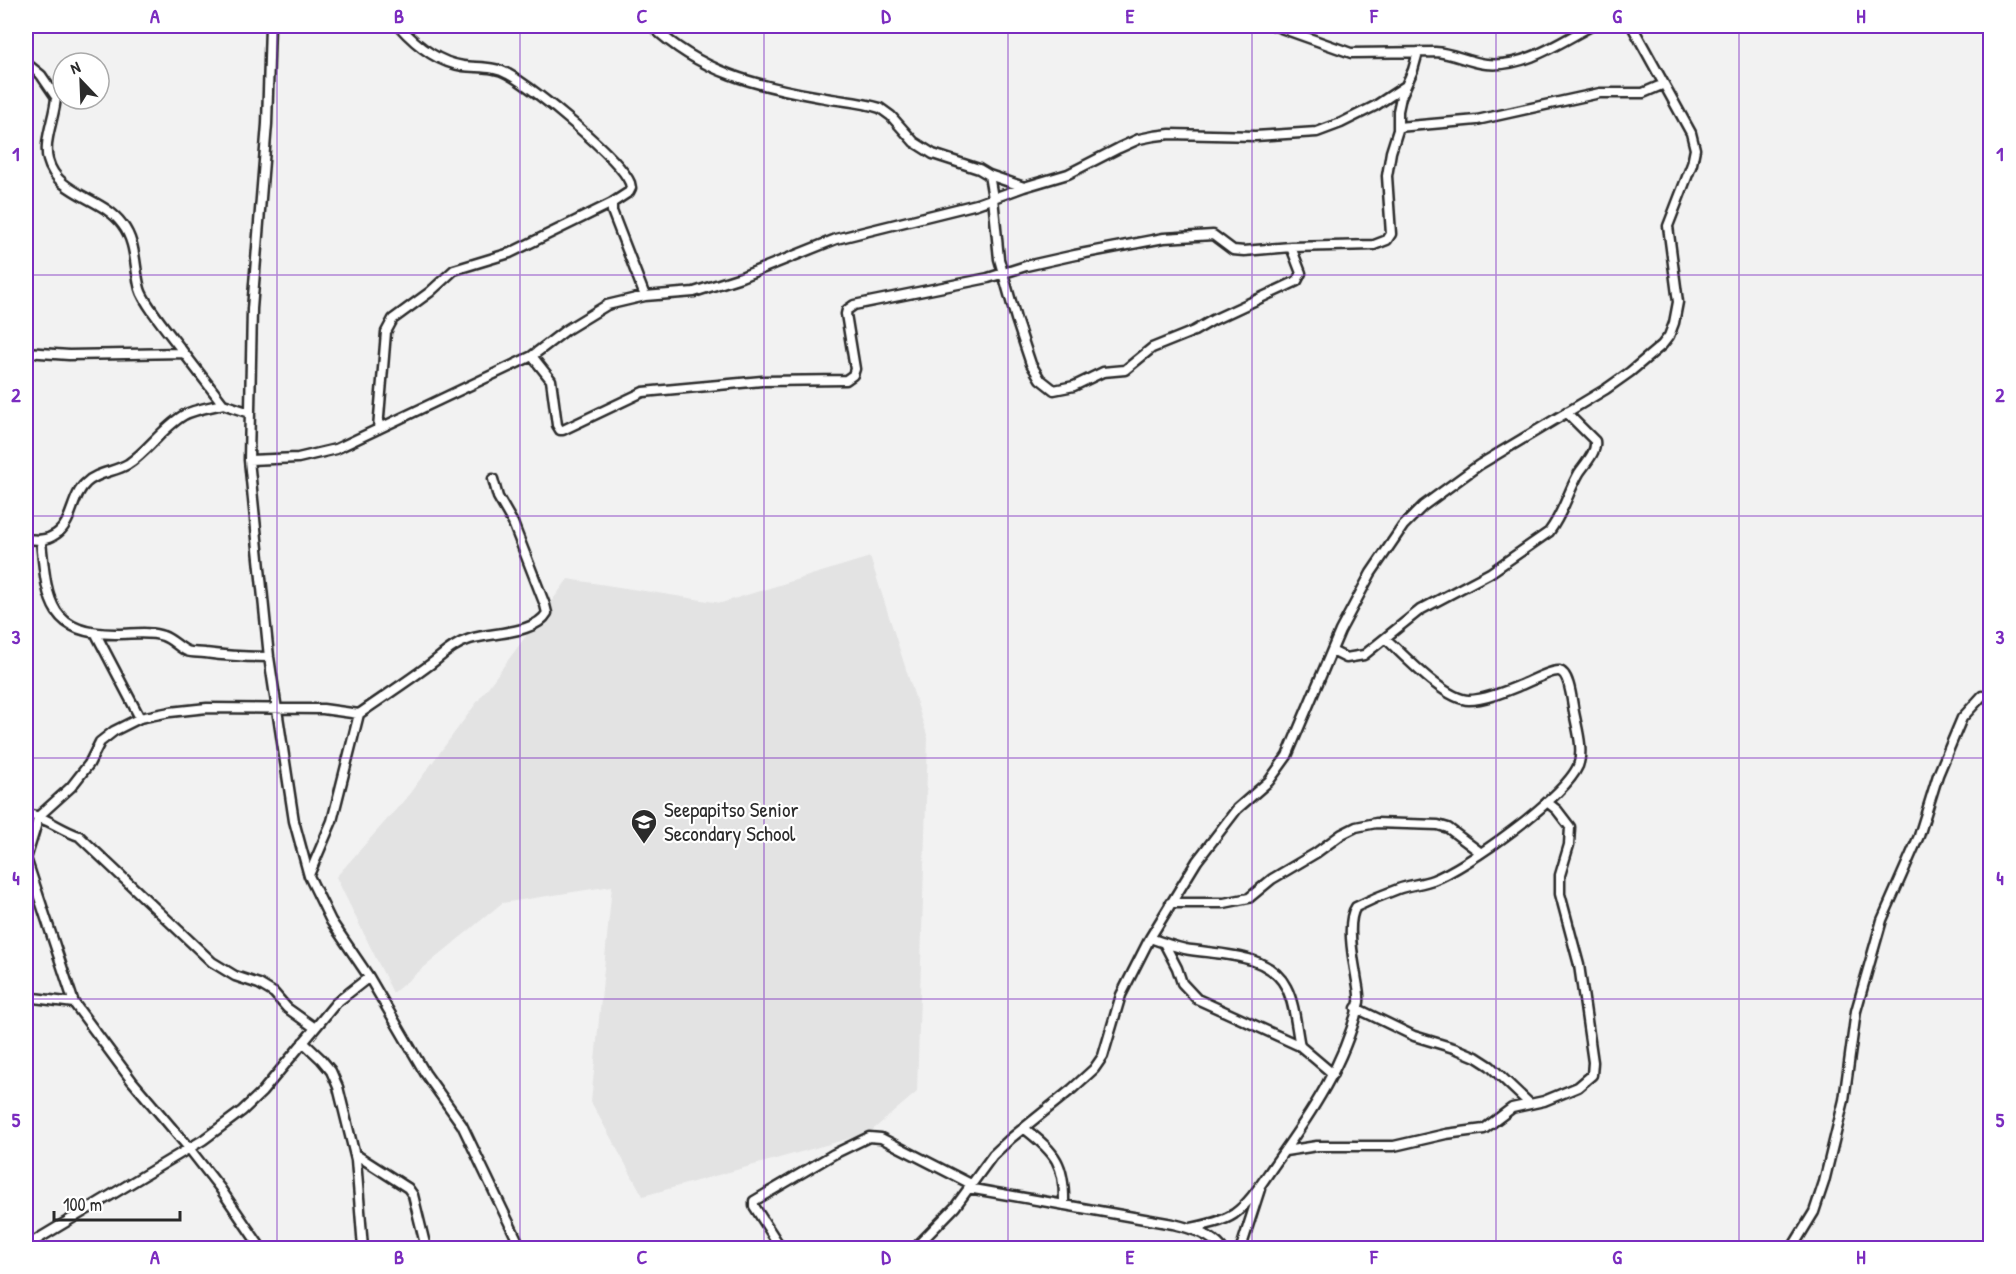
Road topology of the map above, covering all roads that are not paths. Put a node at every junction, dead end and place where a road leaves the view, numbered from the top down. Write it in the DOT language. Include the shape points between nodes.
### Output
graph roads {
  1 [pos="270,26"];
  2 [pos="399,26"];
  3 [pos="652,26"];
  4 [pos="1275,26"];
  5 [pos="1591,26"];
  6 [pos="1636,27"];
  7 [pos="1418,51"];
  8 [pos="26,63"];
  9 [pos="1664,84"];
  10 [pos="1404,87"];
  11 [pos="1398,127"];
  12 [pos="989,175"];
  13 [pos="1024,187"];
  14 [pos="993,198"];
  15 [pos="612,203"];
  16 [pos="1291,247"];
  17 [pos="1004,273"];
  18 [pos="645,296"];
  19 [pos="26,352"];
  20 [pos="184,353"];
  21 [pos="532,356"];
  22 [pos="224,404"];
  23 [pos="250,412"];
  24 [pos="1566,412"];
  25 [pos="378,429"];
  26 [pos="249,460"];
  27 [pos="493,479"];
  28 [pos="26,539"];
  29 [pos="41,541"];
  30 [pos="96,634"];
  31 [pos="1386,639"];
  32 [pos="1332,651"];
  33 [pos="269,657"];
  34 [pos="1982,696"];
  35 [pos="276,710"];
  36 [pos="359,714"];
  37 [pos="140,718"];
  38 [pos="1546,802"];
  39 [pos="26,814"];
  40 [pos="39,816"];
  41 [pos="1481,852"];
  42 [pos="26,858"];
  43 [pos="309,876"];
  44 [pos="1170,903"];
  45 [pos="1150,938"];
  46 [pos="1164,944"];
  47 [pos="369,977"];
  48 [pos="26,997"];
  49 [pos="74,1003"];
  50 [pos="1356,1008"];
  51 [pos="315,1028"];
  52 [pos="303,1042"];
  53 [pos="1300,1046"];
  54 [pos="1334,1074"];
  55 [pos="1530,1104"];
  56 [pos="1025,1129"];
  57 [pos="188,1147"];
  58 [pos="1285,1151"];
  59 [pos="355,1154"];
  60 [pos="1263,1182"];
  61 [pos="969,1186"];
  62 [pos="1064,1205"];
  63 [pos="1191,1228"];
  64 [pos="26,1246"];
  65 [pos="261,1248"];
  66 [pos="363,1248"];
  67 [pos="426,1248"];
  68 [pos="520,1248"];
  69 [pos="782,1248"];
  70 [pos="915,1248"];
  71 [pos="1222,1248"];
  72 [pos="1241,1248"];
  73 [pos="1792,1248"];
  1 -- 23 [label="street" via="267,124 252,309"];
  2 -- 15 [label="street" via="435,56 461,66 508,74 564,115 628,179 631,190"];
  3 -- 12 [label="street" via="684,51 744,81 880,108 924,149"];
  4 -- 7 [label="street" via="1351,53"];
  5 -- 7 [label="street" via="1517,62 1485,64 1445,53"];
  6 -- 9 [label="street"];
  7 -- 10 [label="street"];
  8 -- 20 [label="street" via="41,75 56,97 46,149 54,174 122,224 131,242 140,292"];
  9 -- 11 [label="street" via="1642,93 1600,93 1477,120"];
  9 -- 24 [label="street" via="1691,133 1695,149 1668,226 1677,293 1674,323 1662,345 1630,372"];
  10 -- 11 [label="street"];
  10 -- 13 [label="street" via="1376,106 1317,132 1154,136 1139,139 1068,174"];
  11 -- 16 [label="street" via="1387,176 1392,227 1387,240 1362,246"];
  12 -- 13 [label="street"];
  12 -- 14 [label="street"];
  13 -- 14 [label="street"];
  14 -- 17 [label="street" via="999,260"];
  14 -- 18 [label="street" via="836,239 694,292"];
  15 -- 18 [label="street"];
  15 -- 25 [label="street" via="510,253 454,270 393,319 386,332"];
  16 -- 17 [label="street" via="1233,250 1213,235 1197,235 1075,255"];
  16 -- 17 [label="street" via="1301,273 1297,281 1152,348 1125,370 1103,372 1066,389 1054,390 1040,379 1031,364"];
  17 -- 21 [label="street" via="850,307 846,314 855,369 846,380 762,381 643,392 563,430 557,425 552,380"];
  18 -- 21 [label="street" via="607,305"];
  19 -- 20 [label="street"];
  20 -- 22 [label="street"];
  21 -- 25 [label="street"];
  22 -- 23 [label="street"];
  22 -- 29 [label="street" via="185,414 128,464 86,483 57,534"];
  23 -- 26 [label="street"];
  24 -- 31 [label="street" via="1596,444 1550,532 1490,573 1420,610"];
  24 -- 32 [label="street" via="1479,465 1413,515 1371,573"];
  25 -- 26 [label="street" via="316,455"];
  26 -- 33 [label="street"];
  27 -- 36 [label="street" via="547,612 537,624 453,646"];
  28 -- 29 [label="street"];
  29 -- 30 [label="street" via="48,592 57,613 72,627"];
  30 -- 33 [label="street" via="145,633 164,636 187,651"];
  30 -- 37 [label="street"];
  31 -- 32 [label="street" via="1364,656 1353,658"];
  31 -- 38 [label="street" via="1421,673 1460,699 1477,699 1562,672 1569,682 1580,750 1578,765"];
  32 -- 44 [label="street" via="1287,756 1269,781 1237,809"];
  33 -- 35 [label="street"];
  34 -- 73 [label="street" via="1962,718 1938,775 1919,836 1882,920 1856,1011 1844,1100 1824,1182 1814,1212"];
  35 -- 36 [label="street" via="323,709"];
  35 -- 37 [label="street" via="207,708"];
  35 -- 43 [label="street" via="294,821"];
  36 -- 43 [label="street" via="332,821"];
  37 -- 40 [label="street" via="100,741 71,787"];
  38 -- 41 [label="street"];
  38 -- 55 [label="street" via="1570,827 1560,894 1579,965 1593,1062 1587,1082"];
  39 -- 40 [label="street"];
  40 -- 42 [label="street"];
  40 -- 51 [label="street" via="79,836 212,962 274,993"];
  41 -- 44 [label="street" via="1438,825 1364,825 1342,834 1249,898 1224,903"];
  41 -- 50 [label="street" via="1433,880 1398,889 1356,907 1351,919 1359,994"];
  42 -- 49 [label="street"];
  43 -- 47 [label="street" via="331,921"];
  44 -- 45 [label="street"];
  45 -- 46 [label="street"];
  45 -- 56 [label="street" via="1121,995 1103,1056 1094,1069"];
  46 -- 53 [label="street" via="1182,983 1197,999"];
  46 -- 53 [label="street" via="1244,957 1276,974 1292,1001"];
  47 -- 51 [label="street" via="336,1003"];
  47 -- 68 [label="street" via="425,1073 462,1125"];
  48 -- 49 [label="street"];
  49 -- 57 [label="street"];
  50 -- 54 [label="street"];
  50 -- 55 [label="street" via="1414,1036 1476,1057"];
  51 -- 52 [label="street"];
  52 -- 57 [label="street" via="242,1111"];
  52 -- 59 [label="street" via="326,1065 338,1087"];
  53 -- 54 [label="street"];
  54 -- 58 [label="street"];
  55 -- 58 [label="street" via="1512,1108 1484,1129 1409,1144 1317,1146"];
  56 -- 61 [label="street" via="993,1155"];
  56 -- 62 [label="street" via="1056,1158 1065,1183"];
  57 -- 64 [label="street"];
  57 -- 65 [label="street"];
  58 -- 60 [label="street"];
  59 -- 66 [label="street"];
  59 -- 67 [label="street" via="408,1188"];
  60 -- 63 [label="street" via="1233,1215"];
  60 -- 72 [label="street"];
  61 -- 62 [label="street"];
  61 -- 69 [label="street" via="881,1138 869,1137 754,1201"];
  61 -- 70 [label="street"];
  62 -- 63 [label="street"];
  63 -- 71 [label="street"];
}
